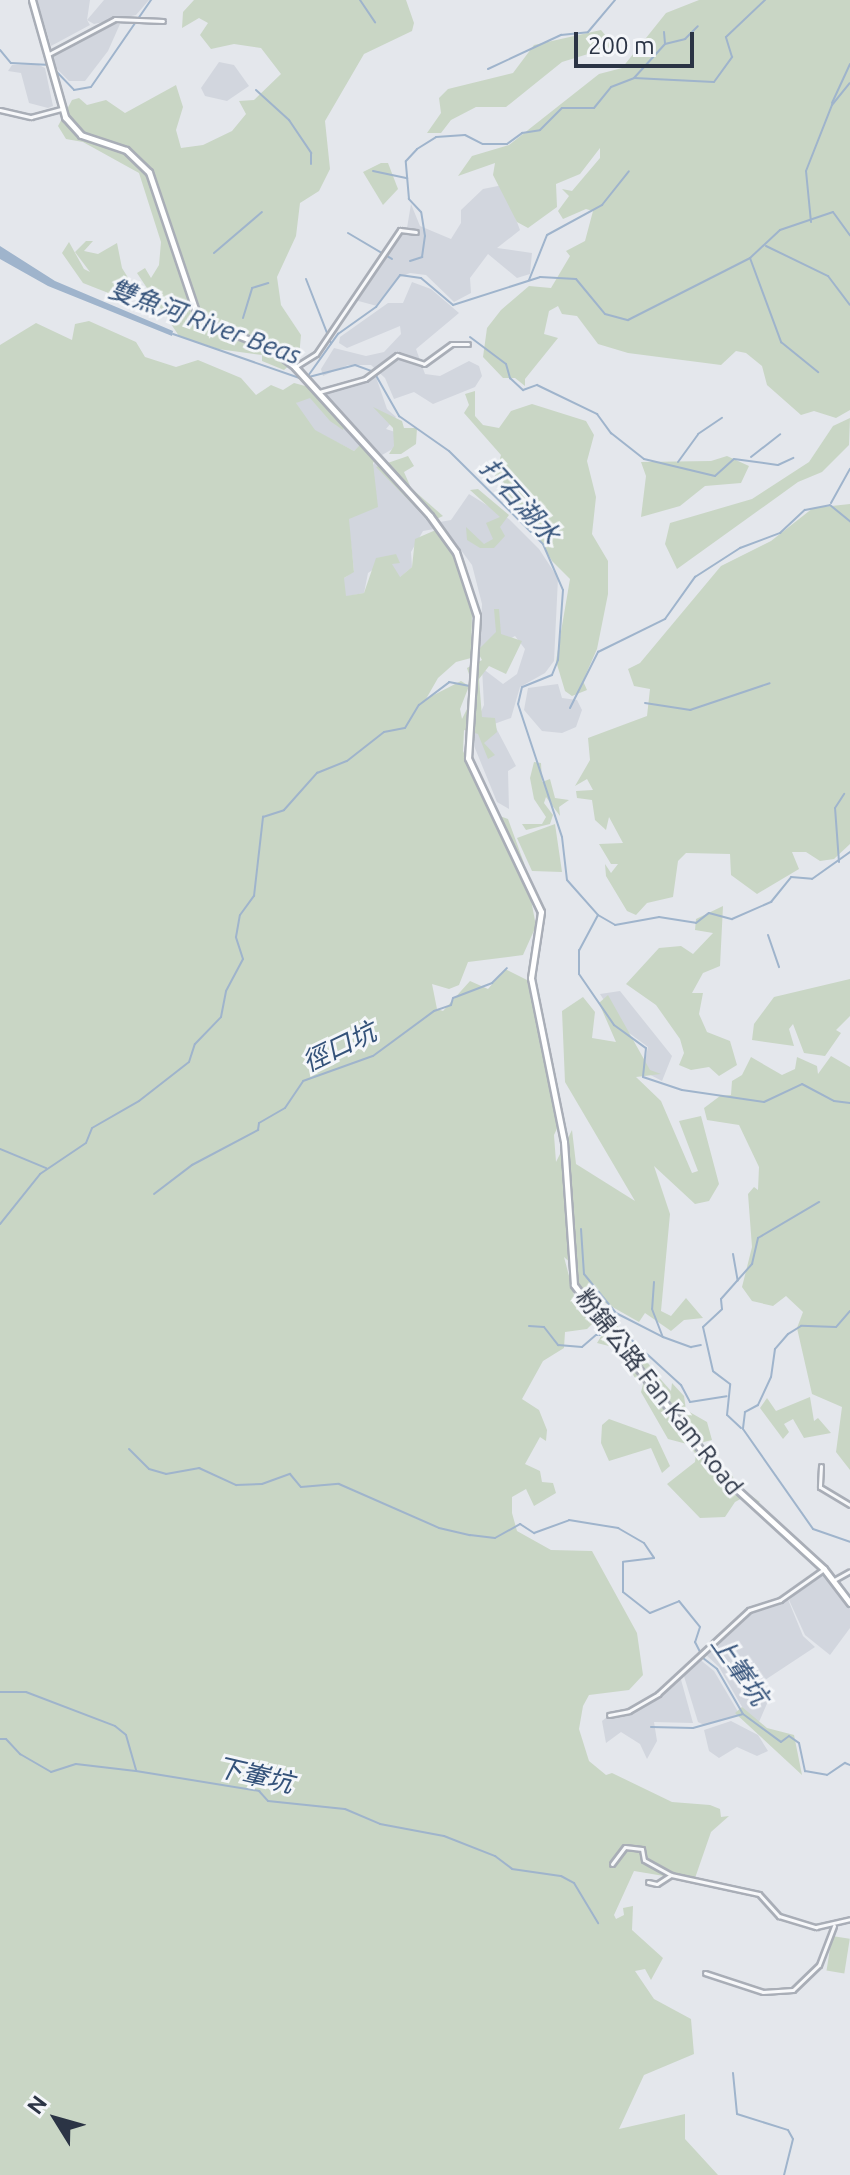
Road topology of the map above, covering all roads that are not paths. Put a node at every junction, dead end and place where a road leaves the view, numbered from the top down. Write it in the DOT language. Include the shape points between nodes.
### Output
graph roads {
  1 [pos="32,0"];
  2 [pos="163,21"];
  3 [pos="47,55"];
  4 [pos="61,109"];
  5 [pos="0,110"];
  6 [pos="416,232"];
  7 [pos="468,344"];
  8 [pos="297,369"];
  9 [pos="319,392"];
  10 [pos="821,1466"];
  11 [pos="850,1505"];
  12 [pos="824,1569"];
  13 [pos="850,1571"];
  14 [pos="834,1580"];
  15 [pos="850,1603"];
  16 [pos="609,1715"];
  17 [pos="612,1864"];
  18 [pos="671,1875"];
  19 [pos="648,1882"];
  20 [pos="850,1919"];
  21 [pos="834,1926"];
  22 [pos="705,1973"];
  1 -- 3 [label="main road"];
  2 -- 3 [label="street" via="120,19 90,29"];
  3 -- 4 [label="main road"];
  4 -- 5 [label="street" via="27,117"];
  4 -- 8 [label="main road, 粉錦公路 Fan Kam Road" via="78,133 123,148 149,172 186,293 198,315 271,348"];
  6 -- 8 [label="street" via="400,230 316,354"];
  7 -- 9 [label="street" via="452,344 424,364 397,355 371,376"];
  8 -- 9 [label="main road, 粉錦公路 Fan Kam Road"];
  9 -- 12 [label="main road, 粉錦公路 Fan Kam Road" via="441,529 472,589 477,626 468,754 541,909 531,978 565,1147 574,1285 717,1471"];
  10 -- 11 [label="street" via="820,1487"];
  12 -- 14 [label="main road, 粉錦公路 Fan Kam Road"];
  12 -- 16 [label="street" via="780,1600 749,1610 658,1694 629,1711"];
  13 -- 14 [label="street"];
  14 -- 15 [label="main road, 粉錦公路 Fan Kam Road"];
  17 -- 18 [label="street" via="625,1847 642,1849 644,1860"];
  18 -- 19 [label="street" via="657,1884"];
  18 -- 21 [label="street" via="759,1894 779,1916"];
  20 -- 21 [label="street"];
  21 -- 22 [label="street" via="819,1965 793,1990 763,1992"];
}
